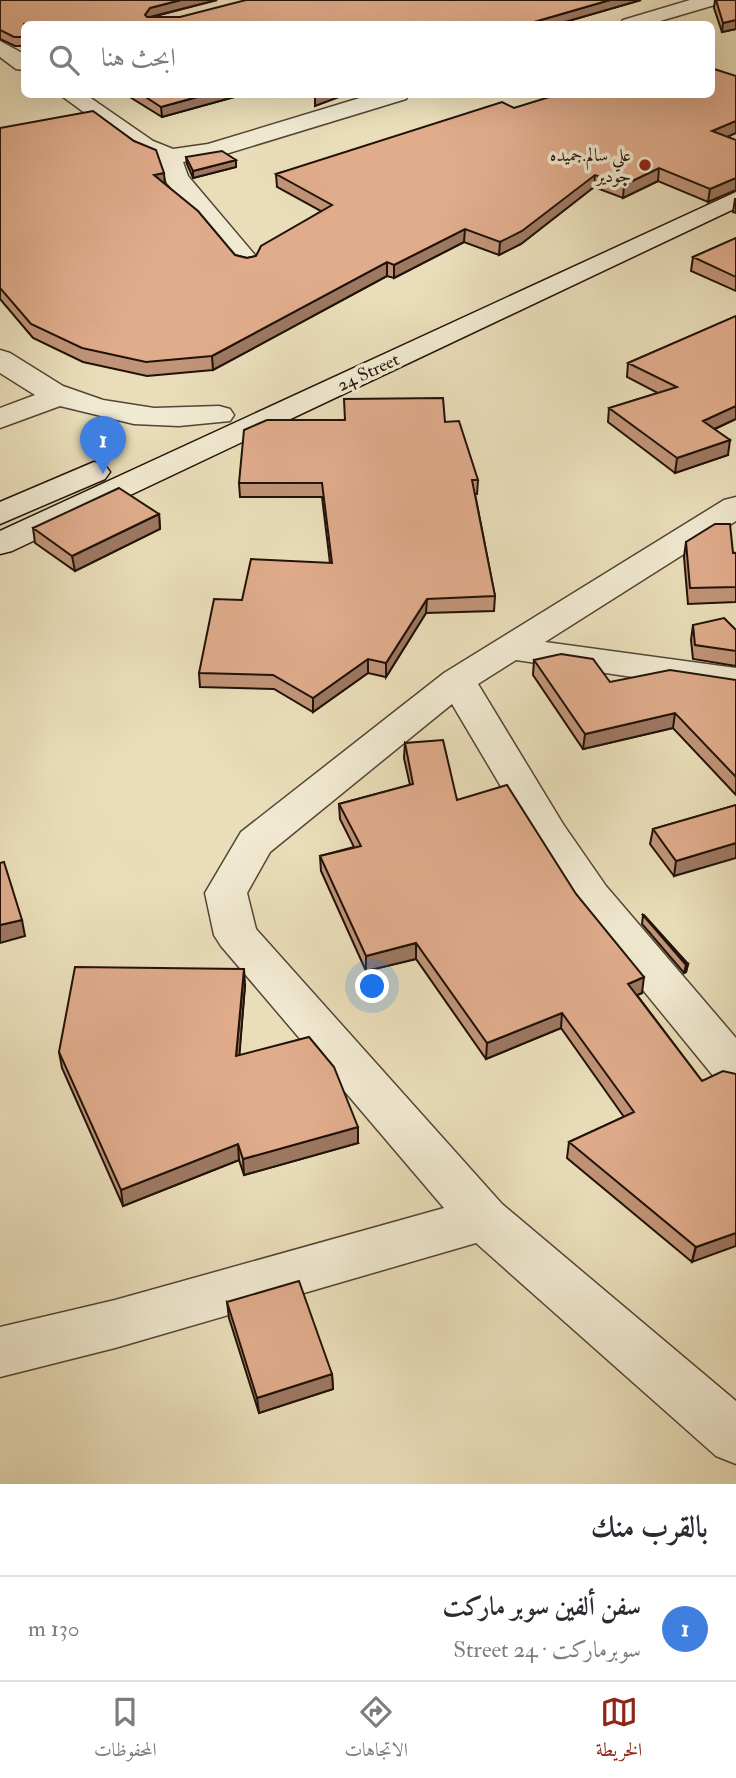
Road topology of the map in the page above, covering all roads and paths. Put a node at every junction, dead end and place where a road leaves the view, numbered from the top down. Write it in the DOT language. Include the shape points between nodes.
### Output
graph roads {
  1 [pos="711,0"];
  2 [pos="640,21"];
  3 [pos="0,47"];
  4 [pos="21,61"];
  5 [pos="76,98"];
  6 [pos="385,98"];
  7 [pos="170,157"];
  8 [pos="736,178"];
  9 [pos="736,199"];
  10 [pos="247,261"];
  11 [pos="0,359"];
  12 [pos="60,396"];
  13 [pos="219,415"];
  14 [pos="0,419"];
  15 [pos="736,507"];
  16 [pos="0,514"];
  17 [pos="0,544"];
  18 [pos="509,649"];
  19 [pos="736,680"];
  20 [pos="457,681"];
  21 [pos="736,1070"];
  22 [pos="484,1219"];
  23 [pos="0,1352"];
  24 [pos="731,1424"];
  1 -- 2 [label="street"];
  3 -- 4 [label="street"];
  5 -- 7 [label="street" via="145,146"];
  6 -- 7 [label="street" via="211,151"];
  7 -- 10 [label="street" via="176,178"];
  8 -- 13 [label="street, 24 Street"];
  9 -- 17 [label="street, 24 Street"];
  11 -- 12 [label="street"];
  12 -- 13 [label="street" via="104,410 154,417"];
  12 -- 14 [label="street"];
  13 -- 16 [label="street, 24 Street"];
  15 -- 18 [label="street"];
  18 -- 19 [label="street"];
  18 -- 20 [label="street"];
  20 -- 21 [label="street" via="591,897"];
  20 -- 22 [label="street" via="255,842 226,893 236,935"];
  22 -- 23 [label="street"];
  22 -- 24 [label="street"];
}
